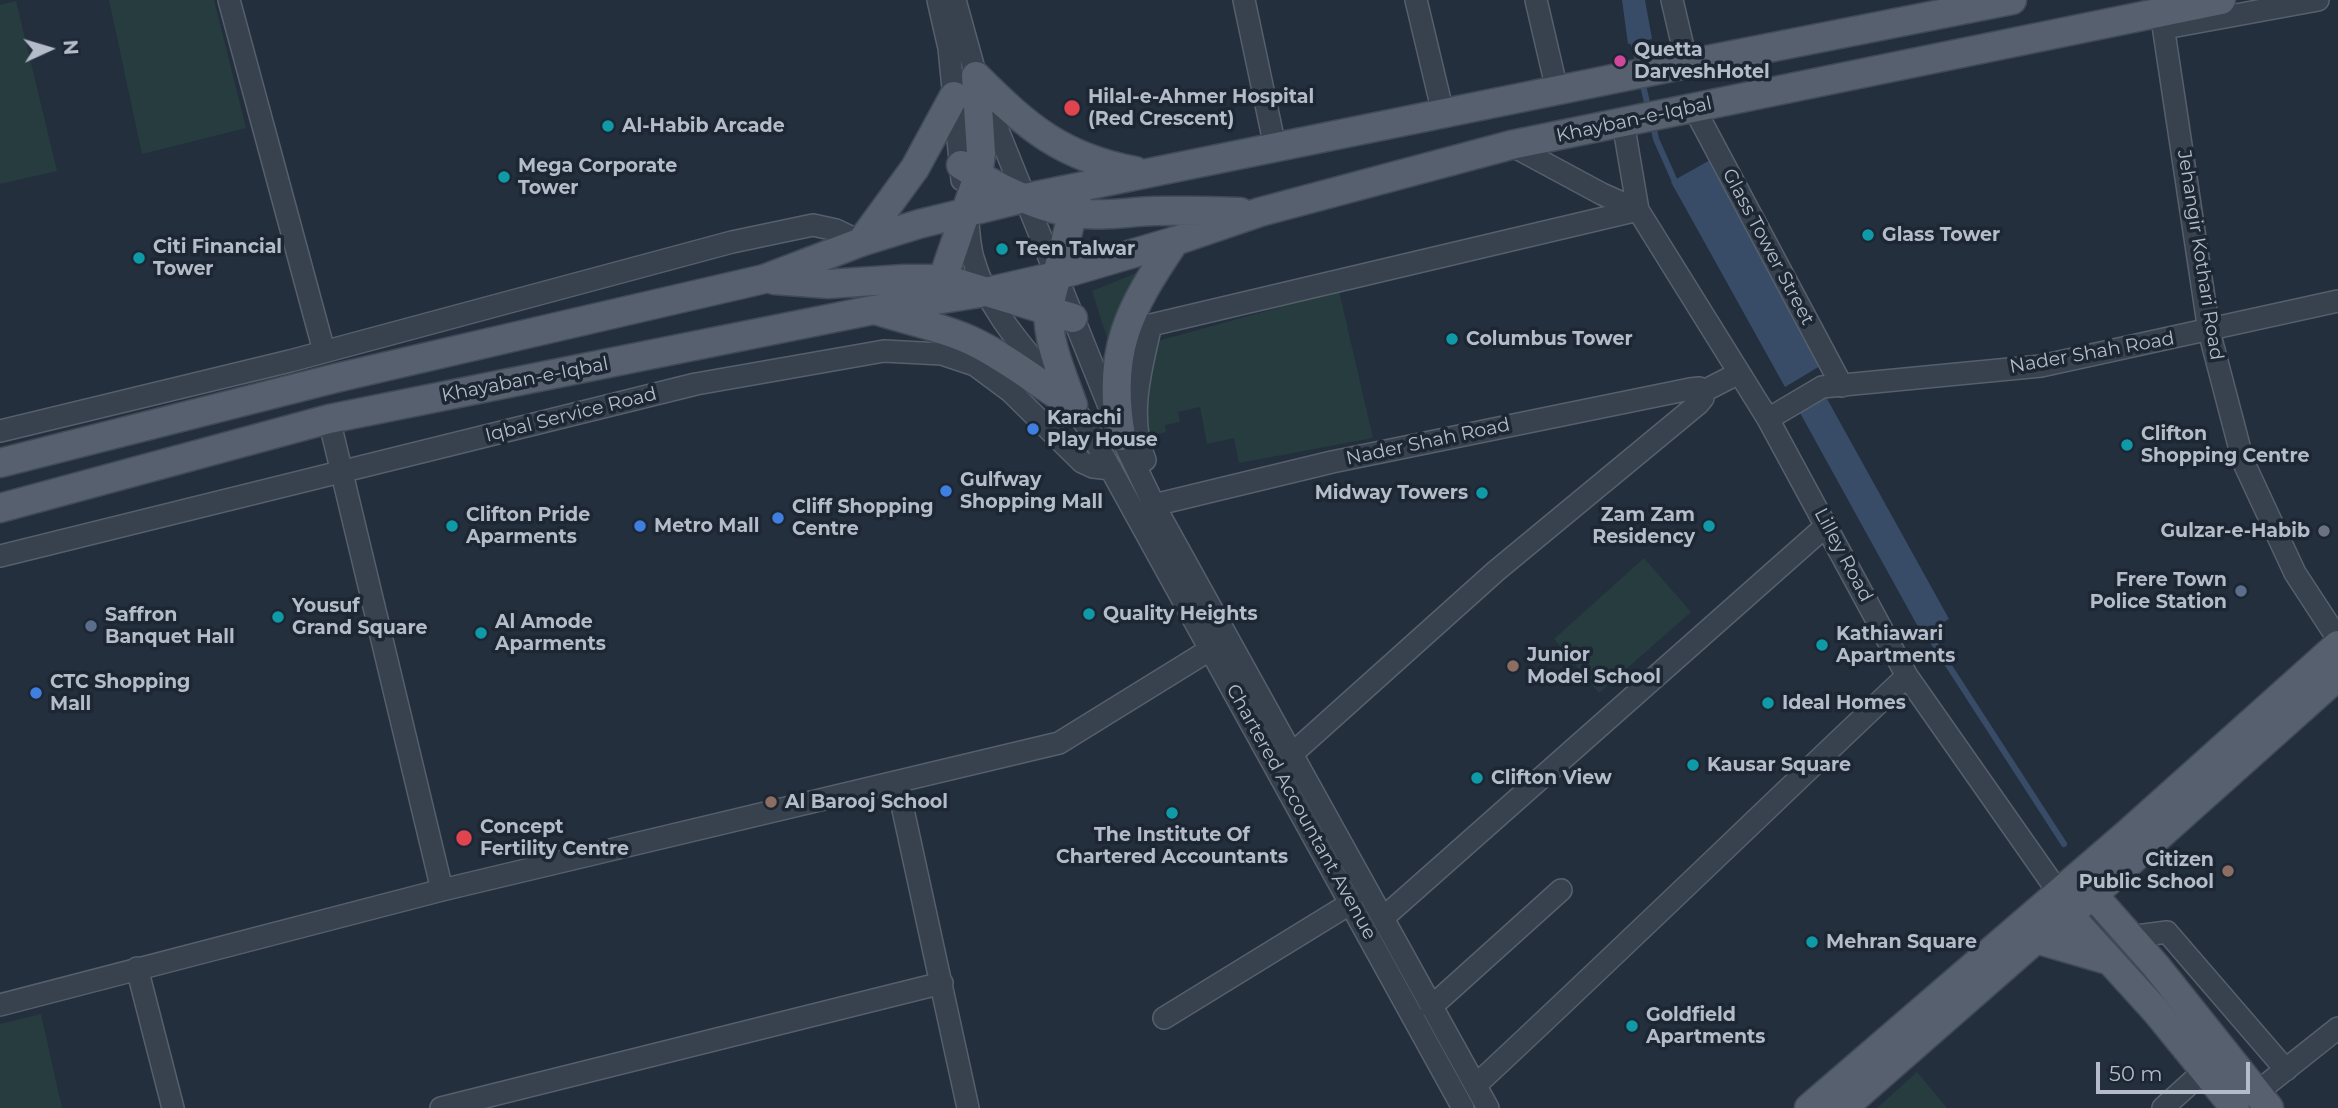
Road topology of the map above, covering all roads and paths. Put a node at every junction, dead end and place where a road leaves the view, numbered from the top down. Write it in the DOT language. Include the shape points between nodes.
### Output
graph roads {
  1 [pos="229,0"];
  2 [pos="938,0"];
  3 [pos="955,0"];
  4 [pos="1244,0"];
  5 [pos="1416,0"];
  6 [pos="1536,0"];
  7 [pos="1672,0"];
  8 [pos="2012,0"];
  9 [pos="2221,0"];
  10 [pos="2318,0"];
  11 [pos="2163,20"];
  12 [pos="1687,64"];
  13 [pos="976,76"];
  14 [pos="1557,90"];
  15 [pos="954,96"];
  16 [pos="1693,108"];
  17 [pos="1443,113"];
  18 [pos="1623,122"];
  19 [pos="1511,145"];
  20 [pos="1275,147"];
  21 [pos="969,171"];
  22 [pos="1145,173"];
  23 [pos="1026,198"];
  24 [pos="1076,200"];
  25 [pos="1638,210"];
  26 [pos="1260,212"];
  27 [pos="966,213"];
  28 [pos="1175,241"];
  29 [pos="860,242"];
  30 [pos="1056,276"];
  31 [pos="764,279"];
  32 [pos="940,289"];
  33 [pos="986,292"];
  34 [pos="2338,301"];
  35 [pos="873,310"];
  36 [pos="1060,314"];
  37 [pos="1151,325"];
  38 [pos="2209,331"];
  39 [pos="1124,333"];
  40 [pos="324,351"];
  41 [pos="1739,373"];
  42 [pos="1842,386"];
  43 [pos="1702,392"];
  44 [pos="1073,405"];
  45 [pos="329,419"];
  46 [pos="1768,419"];
  47 [pos="0,431"];
  48 [pos="1121,436"];
  49 [pos="0,463"];
  50 [pos="1111,469"];
  51 [pos="342,472"];
  52 [pos="0,508"];
  53 [pos="1152,508"];
  54 [pos="1827,525"];
  55 [pos="0,556"];
  56 [pos="2338,639"];
  57 [pos="2338,645"];
  58 [pos="1211,649"];
  59 [pos="1907,676"];
  60 [pos="2338,676"];
  61 [pos="1293,753"];
  62 [pos="897,782"];
  63 [pos="442,890"];
  64 [pos="1561,890"];
  65 [pos="2070,895"];
  66 [pos="1351,903"];
  67 [pos="1383,918"];
  68 [pos="2129,937"];
  69 [pos="2036,939"];
  70 [pos="2111,961"];
  71 [pos="137,968"];
  72 [pos="942,983"];
  73 [pos="0,1005"];
  74 [pos="1432,1007"];
  75 [pos="1164,1018"];
  76 [pos="2338,1028"];
  77 [pos="2205,1070"];
  78 [pos="2286,1070"];
  79 [pos="1476,1085"];
  80 [pos="2253,1103"];
  81 [pos="173,1108"];
  82 [pos="441,1108"];
  83 [pos="968,1108"];
  84 [pos="1463,1108"];
  85 [pos="1488,1108"];
  86 [pos="1809,1108"];
  87 [pos="1843,1108"];
  88 [pos="2163,1108"];
  1 -- 40 [label="street"];
  2 -- 15 [label="street"];
  3 -- 13 [label="street"];
  4 -- 20 [label="street"];
  5 -- 17 [label="street"];
  6 -- 14 [label="street"];
  7 -- 12 [label="street"];
  8 -- 12 [label="main road"];
  9 -- 11 [label="main road, Khayban-e-Iqbal"];
  10 -- 11 [label="street"];
  11 -- 16 [label="main road, Khayban-e-Iqbal"];
  11 -- 38 [label="street, Jehangir Kothari Road"];
  12 -- 14 [label="main road"];
  13 -- 21 [label="main road" via="981,153"];
  13 -- 22 [label="main road" via="1027,125 1061,146 1085,159"];
  13 -- 23 [label="street"];
  14 -- 17 [label="main road"];
  15 -- 21 [label="street"];
  15 -- 29 [label="main road" via="915,168"];
  16 -- 18 [label="main road, Khayban-e-Iqbal"];
  16 -- 42 [label="street, Glass Tower Street"];
  17 -- 20 [label="main road"];
  18 -- 19 [label="main road, Khayban-e-Iqbal"];
  18 -- 25 [label="street, Lilley Road"];
  19 -- 25 [label="street"];
  19 -- 26 [label="main road, Khayban-e-Iqbal"];
  20 -- 22 [label="main road"];
  21 -- 23 [label="main road"];
  21 -- 27 [label="main road"];
  22 -- 24 [label="main road"];
  23 -- 24 [label="main road"];
  23 -- 27 [label="main road"];
  23 -- 30 [label="street"];
  24 -- 26 [label="main road" via="1096,215"];
  24 -- 30 [label="main road"];
  25 -- 37 [label="street"];
  25 -- 41 [label="street, Lilley Road"];
  26 -- 28 [label="main road, Khayban-e-Iqbal"];
  27 -- 29 [label="main road"];
  27 -- 32 [label="main road"];
  27 -- 33 [label="street" via="973,258"];
  28 -- 30 [label="main road, Khayban-e-Iqbal"];
  28 -- 39 [label="main road" via="1131,312"];
  29 -- 31 [label="main road"];
  29 -- 40 [label="street" via="813,225 732,242"];
  30 -- 33 [label="main road, Khayaban-e-Iqbal"];
  30 -- 36 [label="main road"];
  31 -- 32 [label="main road" via="828,284 904,279"];
  31 -- 49 [label="main road" via="336,378"];
  32 -- 33 [label="main road, Khayaban-e-Iqbal"];
  32 -- 35 [label="main road, Khayaban-e-Iqbal"];
  33 -- 36 [label="main road"];
  33 -- 44 [label="street" via="1011,334"];
  34 -- 38 [label="street, Nader Shah Road"];
  35 -- 44 [label="main road" via="972,341"];
  35 -- 45 [label="main road, Khayaban-e-Iqbal"];
  36 -- 44 [label="main road" via="1048,324"];
  36 -- 48 [label="street"];
  37 -- 39 [label="street"];
  37 -- 53 [label="street" via="1136,408 1138,443"];
  38 -- 42 [label="street, Nader Shah Road" via="2041,366"];
  38 -- 56 [label="street, Jehangir Kothari Road" via="2244,461 2295,573"];
  39 -- 48 [label="main road" via="1115,378"];
  40 -- 47 [label="street"];
  41 -- 43 [label="street"];
  41 -- 46 [label="street, Lilley Road"];
  42 -- 46 [label="street, Nader Shah Road" via="1822,387"];
  43 -- 53 [label="street, Nader Shah Road" via="1690,388 1332,462"];
  43 -- 61 [label="street" via="1698,404 1496,571"];
  44 -- 50 [label="street"];
  45 -- 51 [label="street"];
  45 -- 52 [label="main road, Khayaban-e-Iqbal"];
  46 -- 54 [label="street, Lilley Road"];
  48 -- 53 [label="street"];
  50 -- 51 [label="street, Iqbal Service Road" via="1082,462 1010,391 975,365 942,354 884,351 696,384"];
  50 -- 53 [label="street"];
  51 -- 55 [label="street, Iqbal Service Road"];
  51 -- 63 [label="street"];
  53 -- 58 [label="street, Chartered Accountant Avenue"];
  53 -- 61 [label="street, Chartered Accountant Avenue"];
  54 -- 59 [label="street, Lilley Road"];
  54 -- 67 [label="street"];
  57 -- 65 [label="main road"];
  58 -- 62 [label="street" via="1059,743"];
  58 -- 66 [label="street, Chartered Accountant Avenue"];
  59 -- 65 [label="street, Lilley Road"];
  59 -- 79 [label="street"];
  60 -- 65 [label="main road"];
  61 -- 67 [label="street, Chartered Accountant Avenue"];
  62 -- 63 [label="street"];
  62 -- 72 [label="street"];
  63 -- 71 [label="street"];
  64 -- 74 [label="street"];
  65 -- 68 [label="main road, Lilley Road"];
  65 -- 69 [label="main road"];
  65 -- 70 [label="main road"];
  65 -- 86 [label="main road"];
  66 -- 75 [label="street"];
  66 -- 84 [label="street, Chartered Accountant Avenue"];
  67 -- 74 [label="street, Chartered Accountant Avenue"];
  68 -- 78 [label="street" via="2167,932"];
  68 -- 80 [label="main road, Lilley Road" via="2163,974"];
  69 -- 70 [label="main road"];
  69 -- 87 [label="main road"];
  70 -- 77 [label="main road"];
  71 -- 73 [label="street"];
  71 -- 81 [label="street"];
  72 -- 82 [label="street"];
  72 -- 83 [label="street"];
  74 -- 79 [label="street, Chartered Accountant Avenue"];
  76 -- 78 [label="street"];
  77 -- 80 [label="main road"];
  77 -- 88 [label="street"];
  78 -- 80 [label="street"];
  79 -- 85 [label="street, Chartered Accountant Avenue"];
}
